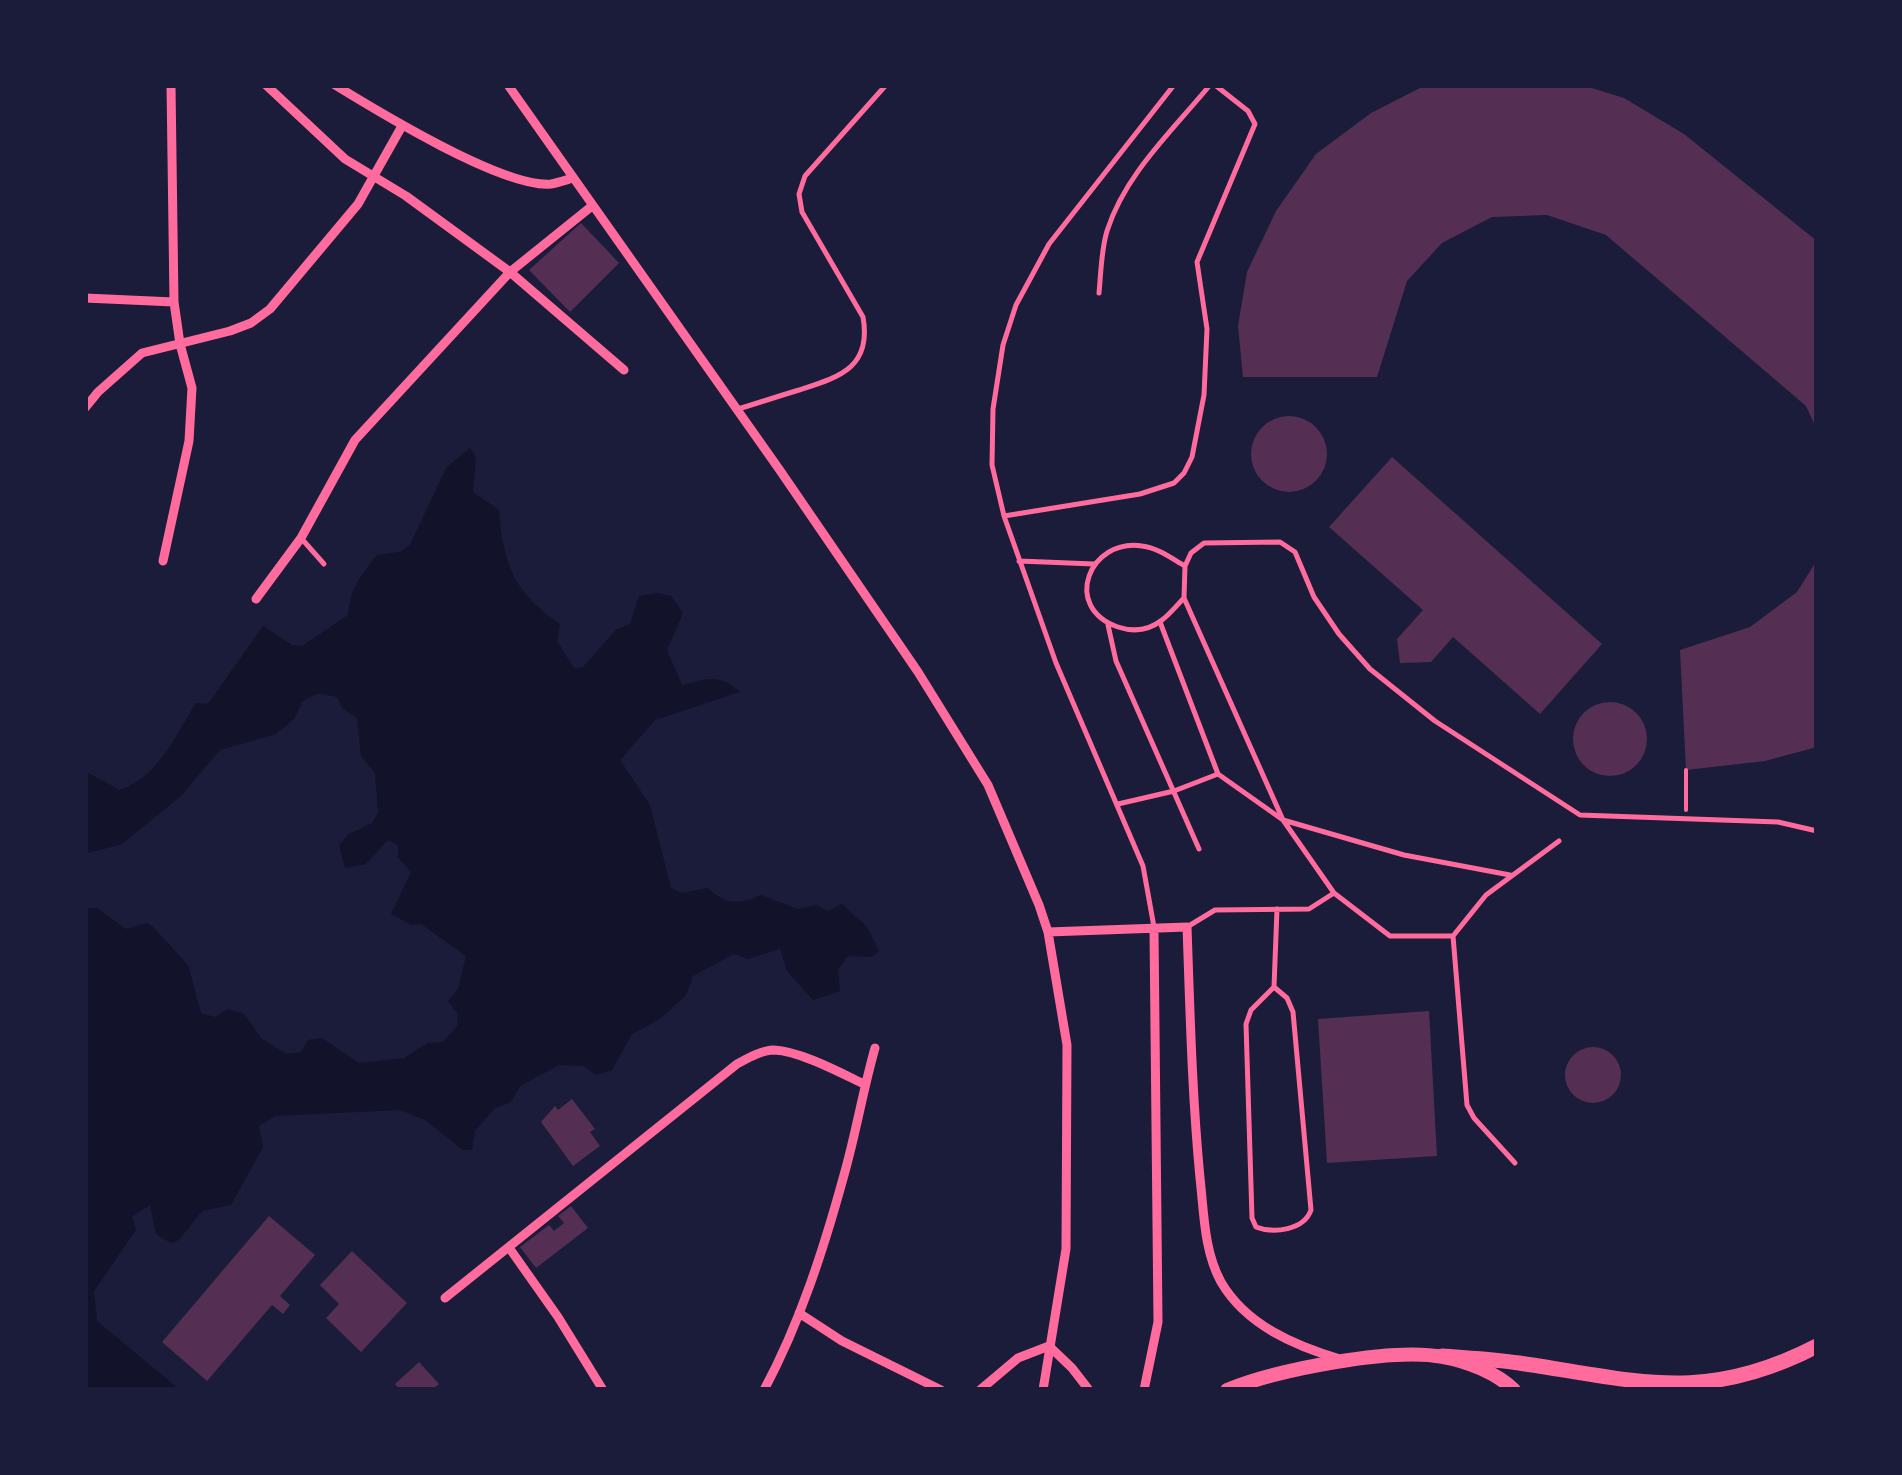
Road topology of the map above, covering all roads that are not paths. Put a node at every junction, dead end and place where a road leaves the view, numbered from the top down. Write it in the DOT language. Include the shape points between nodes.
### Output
graph roads {
  1 [pos="171,85"];
  2 [pos="266,85"];
  3 [pos="335,85"];
  4 [pos="508,85"];
  5 [pos="886,85"];
  6 [pos="1174,85"];
  7 [pos="1212,85"];
  8 [pos="402,126"];
  9 [pos="374,177"];
  10 [pos="573,178"];
  11 [pos="592,206"];
  12 [pos="510,272"];
  13 [pos="1099,293"];
  14 [pos="85,298"];
  15 [pos="174,302"];
  16 [pos="180,344"];
  17 [pos="624,370"];
  18 [pos="85,408"];
  19 [pos="737,409"];
  20 [pos="1004,516"];
  21 [pos="301,538"];
  22 [pos="164,561"];
  23 [pos="1019,561"];
  24 [pos="324,564"];
  25 [pos="1094,564"];
  26 [pos="1184,566"];
  27 [pos="1184,598"];
  28 [pos="256,599"];
  29 [pos="1160,622"];
  30 [pos="1108,624"];
  31 [pos="1218,774"];
  32 [pos="1174,791"];
  33 [pos="1118,804"];
  34 [pos="1282,820"];
  35 [pos="1817,831"];
  36 [pos="1559,841"];
  37 [pos="1198,849"];
  38 [pos="1510,875"];
  39 [pos="1334,893"];
  40 [pos="1277,909"];
  41 [pos="1187,928"];
  42 [pos="1154,930"];
  43 [pos="1048,932"];
  44 [pos="1453,936"];
  45 [pos="1274,987"];
  46 [pos="876,1048"];
  47 [pos="864,1084"];
  48 [pos="1516,1163"];
  49 [pos="510,1248"];
  50 [pos="444,1298"];
  51 [pos="800,1312"];
  52 [pos="1049,1346"];
  53 [pos="1817,1346"];
  54 [pos="1442,1356"];
  55 [pos="1346,1361"];
  56 [pos="602,1390"];
  57 [pos="764,1390"];
  58 [pos="941,1390"];
  59 [pos="980,1390"];
  60 [pos="1043,1390"];
  61 [pos="1088,1390"];
  62 [pos="1144,1390"];
  63 [pos="1227,1390"];
  64 [pos="1514,1390"];
  1 -- 15 [label="street"];
  2 -- 9 [label="street" via="345,159"];
  3 -- 8 [label="street"];
  4 -- 10 [label="street"];
  5 -- 19 [label="lane" via="805,176 799,194 802,212 863,317 862,350 840,377"];
  6 -- 20 [label="lane" via="1049,244 1016,306 992,409 992,465"];
  7 -- 13 [label="lane" via="1116,208"];
  7 -- 20 [label="lane" via="1255,124 1198,262 1207,330 1192,457 1174,483 1140,494"];
  8 -- 9 [label="street"];
  8 -- 10 [label="street" via="517,180 550,184"];
  9 -- 12 [label="street"];
  9 -- 16 [label="street" via="270,308 251,323"];
  10 -- 11 [label="street"];
  11 -- 12 [label="street"];
  11 -- 19 [label="street"];
  12 -- 17 [label="street"];
  12 -- 21 [label="street" via="355,440"];
  14 -- 15 [label="street"];
  15 -- 16 [label="street"];
  16 -- 18 [label="street" via="142,352"];
  16 -- 22 [label="street" via="192,388 189,441"];
  19 -- 43 [label="street" via="988,785"];
  20 -- 23 [label="lane"];
  21 -- 24 [label="lane"];
  21 -- 28 [label="street"];
  23 -- 25 [label="lane"];
  23 -- 33 [label="lane"];
  25 -- 26 [label="lane" via="1109,552 1142,546"];
  25 -- 30 [label="lane" via="1085,591 1091,609"];
  26 -- 27 [label="lane"];
  26 -- 35 [label="lane" via="1204,543 1280,542 1295,552 1314,597 1370,669 1435,721 1580,815 1778,822"];
  27 -- 29 [label="lane"];
  27 -- 34 [label="lane"];
  29 -- 30 [label="lane" via="1132,632"];
  29 -- 31 [label="lane"];
  30 -- 32 [label="lane" via="1116,661"];
  31 -- 32 [label="lane"];
  31 -- 34 [label="lane"];
  32 -- 33 [label="lane"];
  32 -- 37 [label="lane"];
  33 -- 42 [label="lane" via="1143,866"];
  34 -- 38 [label="lane" via="1404,855"];
  34 -- 39 [label="lane"];
  36 -- 38 [label="lane"];
  38 -- 44 [label="lane"];
  39 -- 40 [label="lane" via="1309,908"];
  39 -- 44 [label="lane" via="1390,936"];
  40 -- 41 [label="lane" via="1216,910"];
  40 -- 45 [label="lane"];
  41 -- 42 [label="street"];
  41 -- 55 [label="street" via="1209,1253 1222,1284 1274,1334"];
  42 -- 43 [label="street"];
  42 -- 62 [label="street" via="1158,1322"];
  43 -- 52 [label="street" via="1067,1045 1066,1248"];
  44 -- 48 [label="lane" via="1467,1104"];
  45 -- 45 [label="lane" via="1246,1024 1252,1218 1265,1230 1300,1225 1311,1210 1293,1012"];
  46 -- 47 [label="street"];
  47 -- 49 [label="street" via="787,1052 753,1056"];
  47 -- 51 [label="street" via="844,1174"];
  49 -- 50 [label="street"];
  49 -- 56 [label="street"];
  51 -- 57 [label="street"];
  51 -- 58 [label="street" via="842,1341"];
  52 -- 59 [label="street" via="1018,1358"];
  52 -- 60 [label="street"];
  52 -- 61 [label="street"];
  53 -- 54 [label="main road" via="1751,1374 1660,1385"];
  54 -- 55 [label="main road"];
  54 -- 64 [label="main road" via="1482,1369"];
  55 -- 63 [label="main road"];
}
